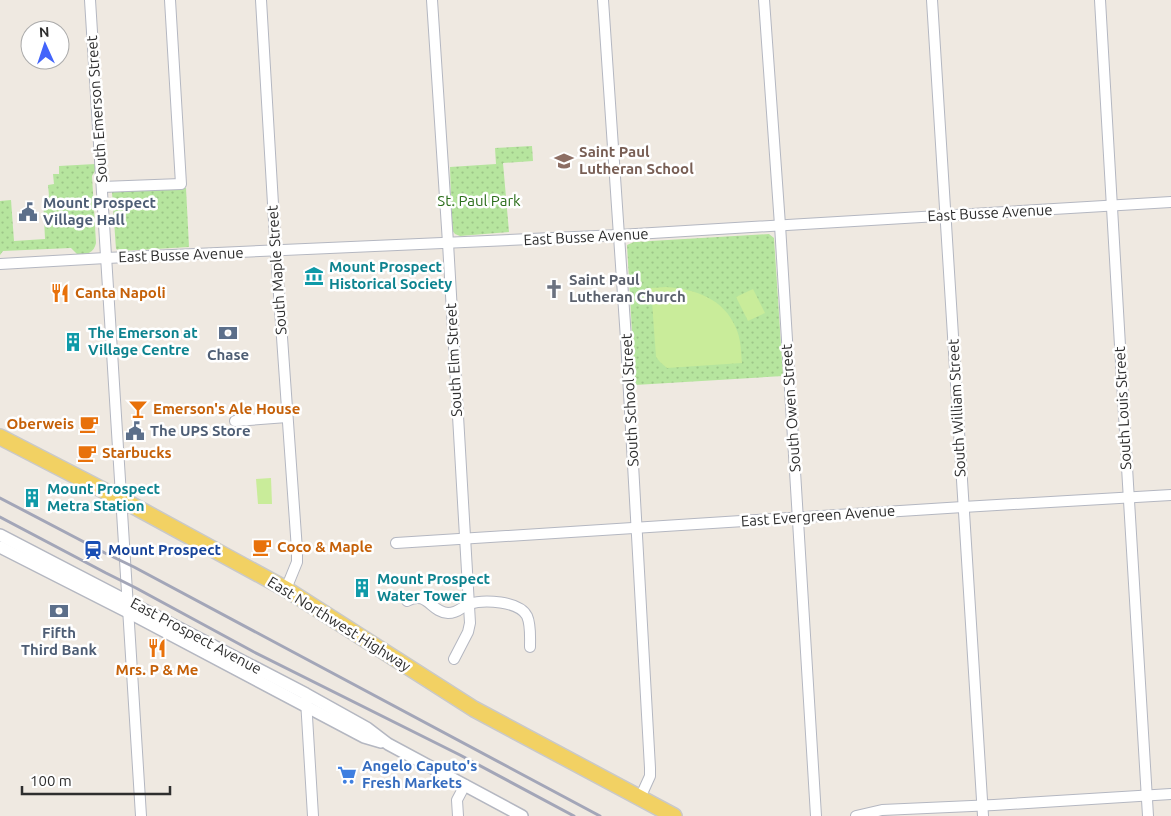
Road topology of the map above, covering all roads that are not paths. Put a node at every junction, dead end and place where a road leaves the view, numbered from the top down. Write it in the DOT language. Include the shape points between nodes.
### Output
graph roads {
  1 [pos="90,0"];
  2 [pos="170,0"];
  3 [pos="261,0"];
  4 [pos="432,0"];
  5 [pos="603,0"];
  6 [pos="764,0"];
  7 [pos="932,0"];
  8 [pos="1100,0"];
  9 [pos="102,187"];
  10 [pos="1171,202"];
  11 [pos="1112,206"];
  12 [pos="945,216"];
  13 [pos="780,225"];
  14 [pos="619,236"];
  15 [pos="448,243"];
  16 [pos="276,251"];
  17 [pos="106,258"];
  18 [pos="0,264"];
  19 [pos="287,417"];
  20 [pos="235,421"];
  21 [pos="0,437"];
  22 [pos="1171,495"];
  23 [pos="1128,498"];
  24 [pos="121,499"];
  25 [pos="963,507"];
  26 [pos="798,517"];
  27 [pos="637,527"];
  28 [pos="0,535"];
  29 [pos="464,540"];
  30 [pos="396,544"];
  31 [pos="0,547"];
  32 [pos="286,589"];
  33 [pos="127,600"];
  34 [pos="407,601"];
  35 [pos="468,604"];
  36 [pos="128,612"];
  37 [pos="530,647"];
  38 [pos="454,659"];
  39 [pos="306,694"];
  40 [pos="306,707"];
  41 [pos="388,744"];
  42 [pos="464,785"];
  43 [pos="1171,794"];
  44 [pos="1147,796"];
  45 [pos="640,798"];
  46 [pos="982,811"];
  47 [pos="141,816"];
  48 [pos="313,816"];
  49 [pos="458,816"];
  50 [pos="522,816"];
  51 [pos="674,816"];
  52 [pos="816,816"];
  53 [pos="856,816"];
  54 [pos="1148,816"];
  1 -- 9 [label="street, South Emerson Street"];
  2 -- 9 [label="street" via="181,184"];
  3 -- 16 [label="street, South Maple Street"];
  4 -- 15 [label="street, South Elm Street"];
  5 -- 14 [label="street, South School Street"];
  6 -- 13 [label="street, South Owen Street"];
  7 -- 12 [label="street, South William Street"];
  8 -- 11 [label="street, South Louis Street"];
  9 -- 17 [label="street, South Emerson Street"];
  10 -- 11 [label="street, East Busse Avenue"];
  11 -- 12 [label="street, East Busse Avenue"];
  11 -- 23 [label="street, South Louis Street"];
  12 -- 13 [label="street, East Busse Avenue"];
  12 -- 25 [label="street, South William Street"];
  13 -- 14 [label="street, East Busse Avenue"];
  13 -- 26 [label="street, South Owen Street"];
  14 -- 15 [label="street, East Busse Avenue"];
  14 -- 27 [label="street, South School Street"];
  15 -- 16 [label="street, East Busse Avenue"];
  15 -- 29 [label="street, South Elm Street"];
  16 -- 17 [label="street, East Busse Avenue"];
  16 -- 19 [label="street, South Maple Street"];
  17 -- 18 [label="street, East Busse Avenue"];
  17 -- 24 [label="street, South Emerson Street"];
  19 -- 20 [label="street"];
  19 -- 32 [label="street, South Maple Street" via="297,562"];
  21 -- 24 [label="main road, East Northwest Highway"];
  22 -- 23 [label="street, East Evergreen Avenue"];
  23 -- 25 [label="street, East Evergreen Avenue"];
  23 -- 44 [label="street, South Louis Street"];
  24 -- 32 [label="main road, East Northwest Highway"];
  24 -- 33 [label="street, South Emerson Street"];
  25 -- 26 [label="street, East Evergreen Avenue"];
  25 -- 46 [label="street, South William Street"];
  26 -- 27 [label="street, East Evergreen Avenue"];
  26 -- 52 [label="street, South Owen Street"];
  27 -- 29 [label="street, East Evergreen Avenue"];
  27 -- 45 [label="street, South School Street" via="650,768 650,776"];
  28 -- 33 [label="street, East Prospect Avenue"];
  29 -- 30 [label="street, East Evergreen Avenue"];
  29 -- 35 [label="street, South Elm Street"];
  31 -- 36 [label="street, East Prospect Avenue"];
  32 -- 45 [label="main road, East Northwest Highway" via="474,709"];
  33 -- 36 [label="street, South Emerson Street"];
  33 -- 39 [label="street, East Prospect Avenue"];
  34 -- 35 [label="street" via="422,598 442,612 450,613"];
  35 -- 37 [label="street" via="495,601 522,610 530,625"];
  35 -- 38 [label="street, South Elm Street" via="470,628"];
  36 -- 40 [label="street, East Prospect Avenue"];
  36 -- 47 [label="street, South Emerson Street"];
  39 -- 40 [label="street"];
  39 -- 41 [label="street, East Prospect Avenue" via="367,728"];
  40 -- 41 [label="street, East Prospect Avenue" via="364,737"];
  40 -- 48 [label="street"];
  41 -- 42 [label="street, East Prospect Avenue"];
  42 -- 49 [label="street" via="457,800"];
  42 -- 50 [label="street, East Prospect Avenue"];
  43 -- 44 [label="street"];
  44 -- 46 [label="street"];
  44 -- 54 [label="street, South Louis Street"];
  45 -- 51 [label="main road, East Northwest Highway"];
  46 -- 53 [label="street" via="882,810"];
}
